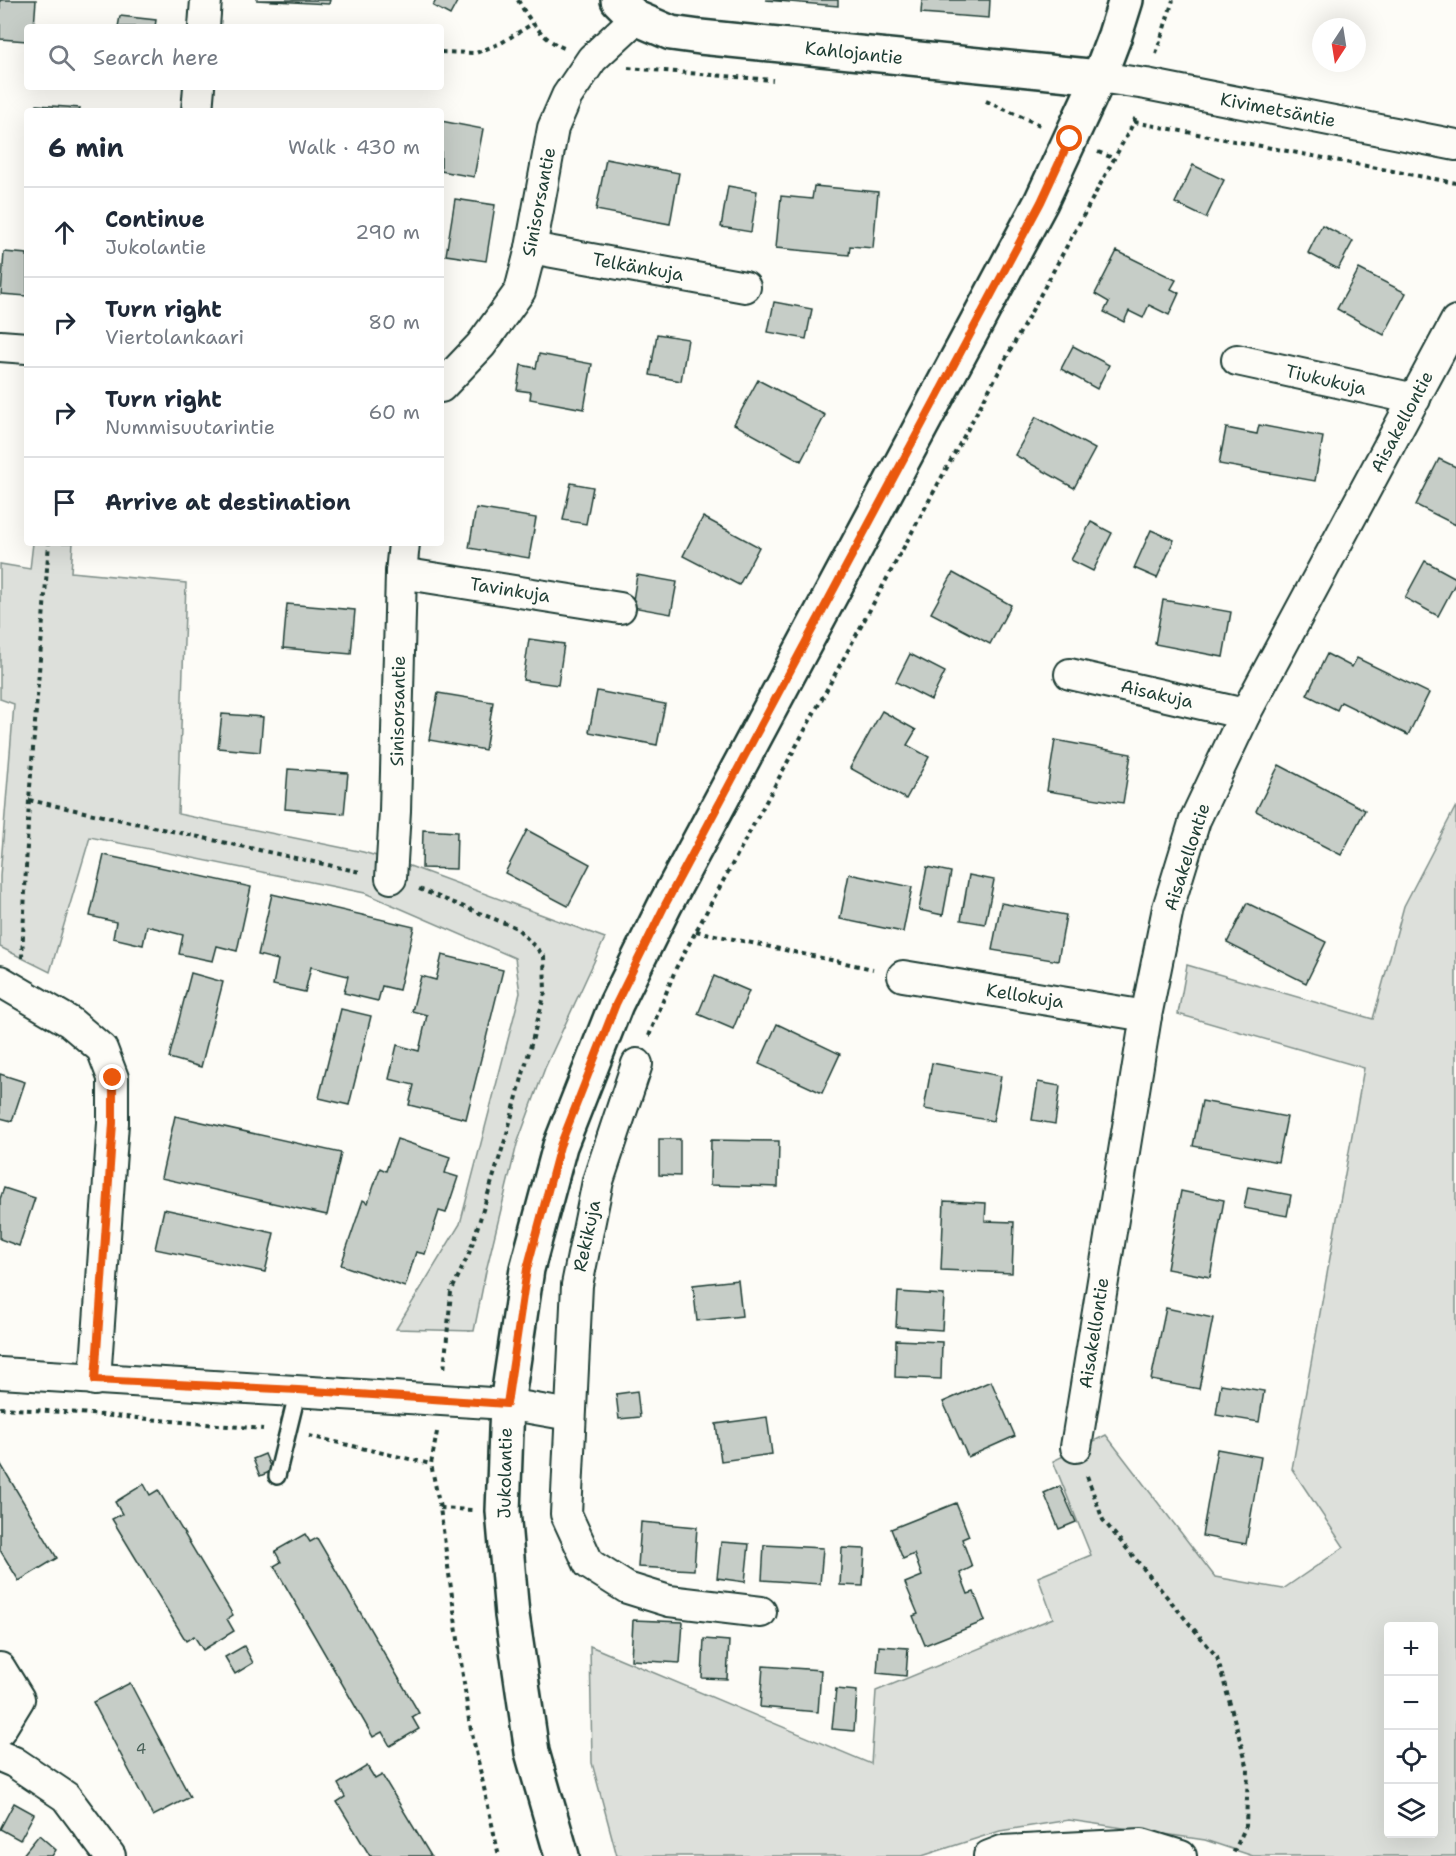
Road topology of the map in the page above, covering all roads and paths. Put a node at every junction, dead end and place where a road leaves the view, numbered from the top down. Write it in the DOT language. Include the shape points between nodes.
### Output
graph roads {
  1 [pos="206,0"];
  2 [pos="518,0"];
  3 [pos="1126,0"];
  4 [pos="627,9"];
  5 [pos="204,24"];
  6 [pos="532,24"];
  7 [pos="444,52"];
  8 [pos="592,59"];
  9 [pos="1099,77"];
  10 [pos="777,81"];
  11 [pos="199,90"];
  12 [pos="981,98"];
  13 [pos="198,108"];
  14 [pos="1070,139"];
  15 [pos="1456,146"];
  16 [pos="1113,158"];
  17 [pos="1456,183"];
  18 [pos="531,248"];
  19 [pos="745,287"];
  20 [pos="1456,321"];
  21 [pos="0,346"];
  22 [pos="24,348"];
  23 [pos="1237,360"];
  24 [pos="444,384"];
  25 [pos="1414,399"];
  26 [pos="49,546"];
  27 [pos="404,546"];
  28 [pos="401,573"];
  29 [pos="620,608"];
  30 [pos="1070,674"];
  31 [pos="1245,714"];
  32 [pos="29,800"];
  33 [pos="391,878"];
  34 [pos="696,932"];
  35 [pos="903,976"];
  36 [pos="10,987"];
  37 [pos="1146,1016"];
  38 [pos="637,1064"];
  39 [pos="0,1373"];
  40 [pos="95,1380"];
  41 [pos="298,1390"];
  42 [pos="442,1400"];
  43 [pos="507,1404"];
  44 [pos="0,1408"];
  45 [pos="570,1414"];
  46 [pos="288,1431"];
  47 [pos="1076,1447"];
  48 [pos="431,1464"];
  49 [pos="278,1476"];
  50 [pos="761,1612"];
  51 [pos="0,1668"];
  52 [pos="0,1730"];
  53 [pos="0,1756"];
  54 [pos="110,1856"];
  55 [pos="499,1856"];
  56 [pos="562,1856"];
  57 [pos="989,1856"];
  58 [pos="1181,1856"];
  59 [pos="1232,1856"];
  1 -- 5 [label="street"];
  2 -- 6 [label="path"];
  3 -- 9 [label="street, Jukolantie"];
  4 -- 8 [label="street, Sinisorsantie"];
  4 -- 9 [label="street, Kahlojantie" via="671,33"];
  6 -- 7 [label="path" via="476,53"];
  6 -- 8 [label="path" via="557,46"];
  8 -- 10 [label="path" via="630,68"];
  8 -- 18 [label="street, Sinisorsantie" via="567,96 553,128"];
  9 -- 14 [label="street, Jukolantie"];
  9 -- 15 [label="street, Kivimetsäntie"];
  11 -- 13 [label="street"];
  12 -- 14 [label="path"];
  14 -- 16 [label="path"];
  14 -- 43 [label="street, Jukolantie" via="1041,202 616,1004 560,1146 527,1269"];
  16 -- 17 [label="path" via="1134,122"];
  16 -- 34 [label="path"];
  18 -- 19 [label="street, Telkänkuja"];
  18 -- 24 [label="street, Sinisorsantie" via="520,291 481,345"];
  20 -- 25 [label="street, Aisakellontie"];
  21 -- 22 [label="street"];
  23 -- 25 [label="street, Tiukukuja"];
  25 -- 31 [label="street, Aisakellontie"];
  26 -- 32 [label="path"];
  27 -- 28 [label="street, Sinisorsantie"];
  28 -- 29 [label="street, Tavinkuja"];
  28 -- 33 [label="street, Sinisorsantie"];
  30 -- 31 [label="street, Aisakuja"];
  31 -- 37 [label="street, Aisakellontie" via="1195,820 1168,908"];
  32 -- 33 [label="path"];
  32 -- 36 [label="path"];
  33 -- 42 [label="path" via="517,928 544,956 545,993 506,1137 471,1251 451,1292"];
  34 -- 35 [label="path"];
  34 -- 38 [label="path" via="676,968"];
  35 -- 37 [label="street, Kellokuja"];
  36 -- 40 [label="street" via="70,1022 102,1049 113,1078"];
  37 -- 47 [label="street, Aisakellontie"];
  38 -- 45 [label="street, Rekikuja" via="598,1181 577,1285"];
  39 -- 40 [label="street"];
  40 -- 41 [label="street"];
  41 -- 42 [label="street"];
  41 -- 46 [label="lane"];
  42 -- 43 [label="street"];
  42 -- 48 [label="path"];
  43 -- 45 [label="street"];
  43 -- 56 [label="street, Jukolantie" via="503,1511 512,1615 532,1752"];
  44 -- 46 [label="path"];
  45 -- 50 [label="street, Rekikuja" via="566,1514 589,1564 627,1588 669,1601"];
  46 -- 48 [label="path"];
  46 -- 49 [label="lane"];
  47 -- 59 [label="path" via="1103,1520 1216,1658 1248,1769 1246,1826"];
  48 -- 55 [label="path" via="469,1720"];
  51 -- 52 [label="street" via="19,1699"];
  53 -- 54 [label="street" via="66,1797"];
  57 -- 58 [label="street" via="1002,1851 1142,1844"];
}
